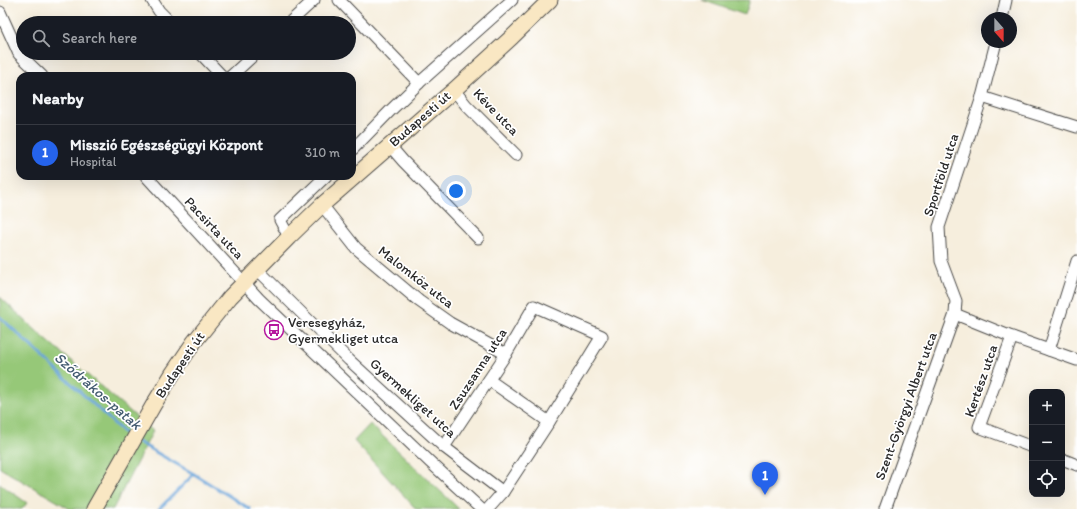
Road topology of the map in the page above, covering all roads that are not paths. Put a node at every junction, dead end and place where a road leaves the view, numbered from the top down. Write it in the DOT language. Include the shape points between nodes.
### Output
graph roads {
  1 [pos="152,0"];
  2 [pos="314,0"];
  3 [pos="338,0"];
  4 [pos="512,0"];
  5 [pos="550,0"];
  6 [pos="1006,0"];
  7 [pos="0,12"];
  8 [pos="1003,12"];
  9 [pos="164,16"];
  10 [pos="297,16"];
  11 [pos="354,16"];
  12 [pos="356,18"];
  13 [pos="16,47"];
  14 [pos="994,48"];
  15 [pos="25,60"];
  16 [pos="207,60"];
  17 [pos="248,60"];
  18 [pos="38,72"];
  19 [pos="218,72"];
  20 [pos="235,72"];
  21 [pos="419,83"];
  22 [pos="454,90"];
  23 [pos="982,97"];
  24 [pos="1077,127"];
  25 [pos="356,146"];
  26 [pos="390,146"];
  27 [pos="516,155"];
  28 [pos="356,176"];
  29 [pos="150,180"];
  30 [pos="322,180"];
  31 [pos="351,180"];
  32 [pos="322,205"];
  33 [pos="288,237"];
  34 [pos="478,238"];
  35 [pos="1077,261"];
  36 [pos="257,269"];
  37 [pos="244,282"];
  38 [pos="955,314"];
  39 [pos="1012,337"];
  40 [pos="1049,350"];
  41 [pos="506,354"];
  42 [pos="1077,360"];
  43 [pos="489,380"];
  44 [pos="549,422"];
  45 [pos="1029,446"];
  46 [pos="444,447"];
  47 [pos="1065,460"];
  48 [pos="1077,465"];
  49 [pos="503,492"];
  50 [pos="94,509"];
  51 [pos="481,509"];
  52 [pos="488,509"];
  53 [pos="886,509"];
  1 -- 9 [label="street"];
  2 -- 10 [label="street"];
  3 -- 11 [label="street"];
  4 -- 21 [label="street, Budapesti út"];
  5 -- 22 [label="street, Budapesti út"];
  6 -- 8 [label="street"];
  7 -- 13 [label="street"];
  12 -- 21 [label="street"];
  14 -- 23 [label="street, Sportföld utca"];
  15 -- 18 [label="street"];
  16 -- 19 [label="street"];
  17 -- 20 [label="street"];
  21 -- 25 [label="street, Budapesti út"];
  22 -- 26 [label="street, Budapesti út"];
  22 -- 27 [label="street, Kéve utca"];
  23 -- 24 [label="street"];
  23 -- 38 [label="street, Sportföld utca" via="939,227 941,261 956,301"];
  26 -- 28 [label="street, Budapesti út"];
  26 -- 34 [label="street"];
  29 -- 37 [label="street, Pacsirta utca"];
  30 -- 33 [label="street" via="280,220"];
  31 -- 32 [label="street, Budapesti út"];
  32 -- 33 [label="street, Budapesti út"];
  32 -- 41 [label="street, Malomköz utca" via="356,248 419,300 450,323"];
  33 -- 36 [label="street, Budapesti út"];
  35 -- 40 [label="street"];
  36 -- 37 [label="street, Budapesti út"];
  36 -- 46 [label="street, Gyermekliget utca" via="349,360"];
  37 -- 50 [label="street, Budapesti út" via="194,342 154,404"];
  37 -- 51 [label="street"];
  38 -- 39 [label="street"];
  38 -- 53 [label="street, Szent-Györgyi Albert utca"];
  39 -- 40 [label="street"];
  39 -- 45 [label="street, Kertész utca" via="980,427"];
  40 -- 42 [label="street"];
  41 -- 43 [label="street, Zsuzsanna utca"];
  41 -- 44 [label="street, Zsuzsanna utca" via="534,306 602,336"];
  43 -- 44 [label="street"];
  43 -- 46 [label="street, Zsuzsanna utca"];
  44 -- 49 [label="street"];
  46 -- 49 [label="street, Gyermekliget utca"];
  47 -- 48 [label="street"];
  49 -- 52 [label="street"];
}
